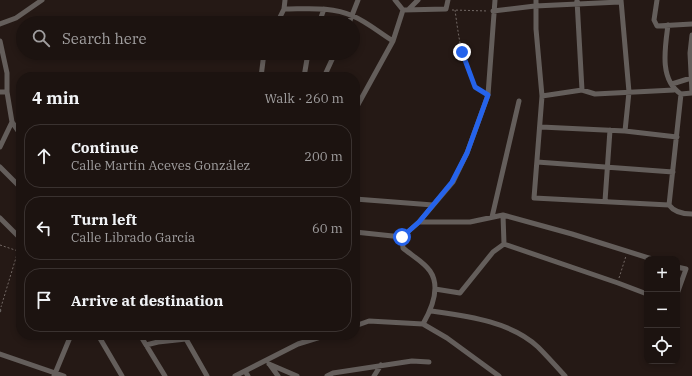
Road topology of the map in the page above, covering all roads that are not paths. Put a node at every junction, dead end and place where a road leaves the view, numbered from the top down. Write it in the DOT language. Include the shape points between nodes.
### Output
graph roads {
  1 [pos="42,0"];
  2 [pos="285,0"];
  3 [pos="358,0"];
  4 [pos="395,0"];
  5 [pos="418,0"];
  6 [pos="448,0"];
  7 [pos="495,0"];
  8 [pos="536,0"];
  9 [pos="657,0"];
  10 [pos="620,1"];
  11 [pos="576,2"];
  12 [pos="535,6"];
  13 [pos="284,9"];
  14 [pos="324,9"];
  15 [pos="409,9"];
  16 [pos="403,10"];
  17 [pos="493,11"];
  18 [pos="19,16"];
  19 [pos="280,16"];
  20 [pos="322,16"];
  21 [pos="353,16"];
  22 [pos="16,18"];
  23 [pos="360,20"];
  24 [pos="0,24"];
  25 [pos="692,24"];
  26 [pos="668,26"];
  27 [pos="692,35"];
  28 [pos="0,41"];
  29 [pos="393,41"];
  30 [pos="263,60"];
  31 [pos="306,60"];
  32 [pos="332,60"];
  33 [pos="262,72"];
  34 [pos="304,72"];
  35 [pos="326,72"];
  36 [pos="691,78"];
  37 [pos="672,84"];
  38 [pos="582,90"];
  39 [pos="674,90"];
  40 [pos="0,92"];
  41 [pos="7,92"];
  42 [pos="629,92"];
  43 [pos="681,94"];
  44 [pos="542,96"];
  45 [pos="360,101"];
  46 [pos="519,101"];
  47 [pos="12,122"];
  48 [pos="16,128"];
  49 [pos="540,128"];
  50 [pos="610,130"];
  51 [pos="625,130"];
  52 [pos="677,137"];
  53 [pos="0,147"];
  54 [pos="537,162"];
  55 [pos="607,166"];
  56 [pos="0,167"];
  57 [pos="673,172"];
  58 [pos="16,183"];
  59 [pos="360,199"];
  60 [pos="605,201"];
  61 [pos="433,205"];
  62 [pos="669,205"];
  63 [pos="692,214"];
  64 [pos="504,215"];
  65 [pos="492,217"];
  66 [pos="0,218"];
  67 [pos="419,222"];
  68 [pos="360,233"];
  69 [pos="16,234"];
  70 [pos="402,237"];
  71 [pos="504,244"];
  72 [pos="644,256"];
  73 [pos="680,268"];
  74 [pos="680,286"];
  75 [pos="435,289"];
  76 [pos="644,293"];
  77 [pos="431,311"];
  78 [pos="360,324"];
  79 [pos="423,324"];
  80 [pos="69,340"];
  81 [pos="101,340"];
  82 [pos="143,340"];
  83 [pos="177,340"];
  84 [pos="187,340"];
  85 [pos="311,340"];
  86 [pos="146,345"];
  87 [pos="0,354"];
  88 [pos="267,362"];
  89 [pos="429,362"];
  90 [pos="381,365"];
  91 [pos="245,371"];
  92 [pos="54,375"];
  93 [pos="64,376"];
  94 [pos="122,376"];
  95 [pos="165,376"];
  96 [pos="206,376"];
  97 [pos="235,376"];
  98 [pos="248,376"];
  99 [pos="278,376"];
  100 [pos="297,376"];
  101 [pos="327,376"];
  102 [pos="374,376"];
  103 [pos="499,376"];
  104 [pos="565,376"];
  1 -- 18 [label="street"];
  2 -- 13 [label="street"];
  3 -- 21 [label="street"];
  4 -- 16 [label="street"];
  5 -- 15 [label="street"];
  6 -- 15 [label="street" via="446,10"];
  7 -- 17 [label="street"];
  8 -- 12 [label="street"];
  9 -- 26 [label="street" via="654,20 657,26"];
  10 -- 11 [label="street"];
  10 -- 42 [label="street"];
  11 -- 12 [label="street"];
  11 -- 38 [label="street"];
  12 -- 17 [label="street"];
  12 -- 44 [label="street"];
  13 -- 14 [label="street"];
  13 -- 19 [label="street"];
  14 -- 20 [label="street"];
  14 -- 21 [label="street"];
  15 -- 16 [label="street"];
  16 -- 29 [label="street"];
  17 -- 61 [label="street" via="488,95 467,153 455,176"];
  22 -- 24 [label="street"];
  23 -- 29 [label="street"];
  25 -- 26 [label="street"];
  26 -- 37 [label="street" via="664,61"];
  27 -- 36 [label="street"];
  28 -- 41 [label="street"];
  29 -- 45 [label="street"];
  30 -- 33 [label="street"];
  31 -- 34 [label="street"];
  32 -- 35 [label="street"];
  36 -- 37 [label="street"];
  36 -- 43 [label="street" via="692,93"];
  37 -- 39 [label="street"];
  38 -- 42 [label="street" via="595,94"];
  38 -- 44 [label="street"];
  39 -- 42 [label="street"];
  39 -- 43 [label="street"];
  40 -- 41 [label="street"];
  41 -- 47 [label="street"];
  42 -- 51 [label="street"];
  43 -- 52 [label="street"];
  44 -- 49 [label="street"];
  46 -- 65 [label="street"];
  47 -- 48 [label="street"];
  47 -- 53 [label="street"];
  49 -- 50 [label="street"];
  49 -- 54 [label="street"];
  50 -- 51 [label="street"];
  50 -- 55 [label="street"];
  51 -- 52 [label="street"];
  52 -- 57 [label="street"];
  54 -- 55 [label="street"];
  54 -- 60 [label="street" via="534,198"];
  55 -- 57 [label="street"];
  55 -- 60 [label="street"];
  56 -- 58 [label="street"];
  57 -- 62 [label="street"];
  59 -- 61 [label="street"];
  60 -- 62 [label="street"];
  61 -- 67 [label="street"];
  62 -- 63 [label="street" via="684,214"];
  64 -- 65 [label="street"];
  64 -- 71 [label="street"];
  64 -- 72 [label="street"];
  65 -- 67 [label="street" via="470,222"];
  66 -- 69 [label="street"];
  67 -- 70 [label="street"];
  68 -- 70 [label="street"];
  70 -- 75 [label="street" via="403,248 430,271"];
  71 -- 75 [label="street" via="493,252 460,293"];
  71 -- 76 [label="street"];
  73 -- 74 [label="street" via="686,269"];
  75 -- 77 [label="street"];
  77 -- 79 [label="street"];
  77 -- 104 [label="street" via="477,318 510,330 537,346"];
  78 -- 79 [label="street" via="368,321"];
  79 -- 103 [label="street"];
  80 -- 92 [label="street"];
  81 -- 94 [label="street"];
  82 -- 86 [label="street"];
  83 -- 86 [label="street"];
  84 -- 96 [label="street"];
  85 -- 88 [label="street" via="298,344"];
  86 -- 95 [label="street"];
  87 -- 92 [label="street"];
  88 -- 91 [label="street"];
  88 -- 99 [label="street"];
  88 -- 100 [label="street"];
  89 -- 90 [label="street" via="412,361"];
  90 -- 101 [label="street"];
  90 -- 102 [label="street"];
  91 -- 97 [label="street"];
  91 -- 98 [label="street"];
  92 -- 93 [label="street"];
}
